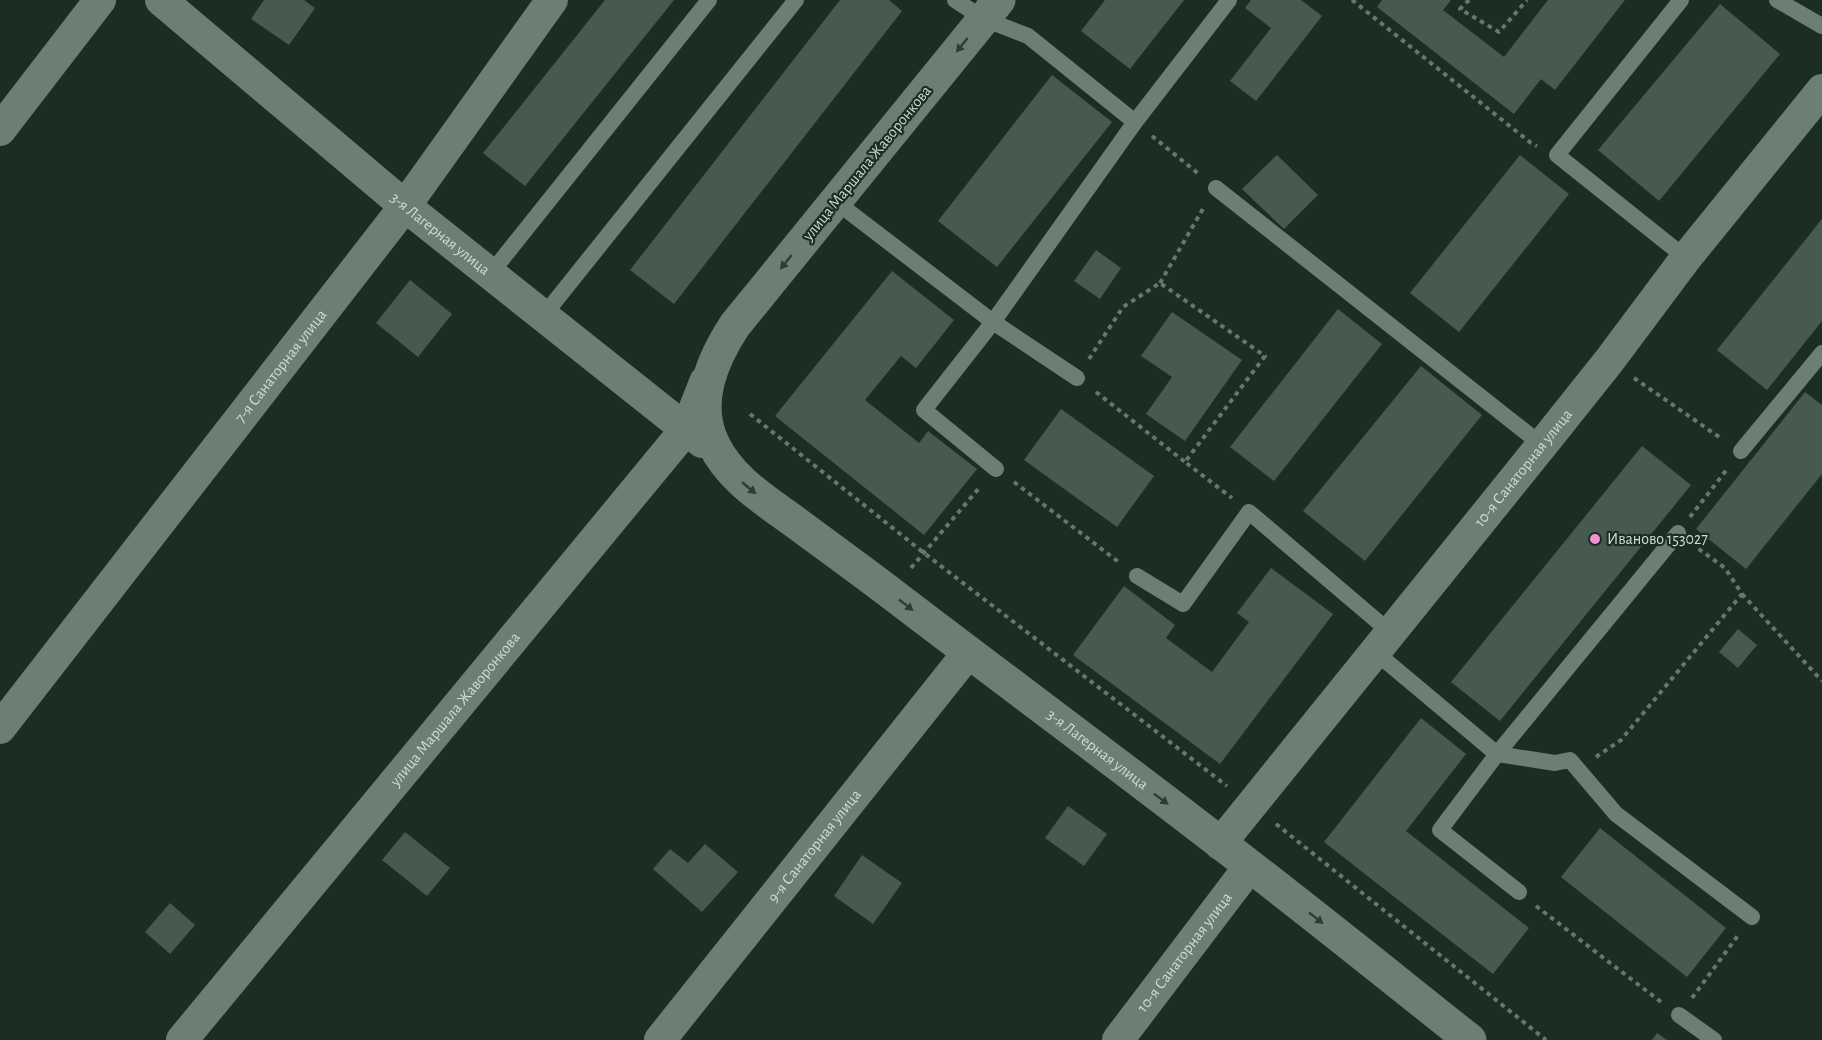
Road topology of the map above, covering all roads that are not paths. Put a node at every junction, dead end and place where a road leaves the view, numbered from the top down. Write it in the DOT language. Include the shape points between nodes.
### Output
graph roads {
  1 [pos="100,0"];
  2 [pos="161,0"];
  3 [pos="552,0"];
  4 [pos="709,0"];
  5 [pos="796,0"];
  6 [pos="956,0"];
  7 [pos="1229,0"];
  8 [pos="1681,0"];
  9 [pos="1777,0"];
  10 [pos="991,9"];
  11 [pos="1822,26"];
  12 [pos="1822,90"];
  13 [pos="1135,122"];
  14 [pos="0,130"];
  15 [pos="1216,188"];
  16 [pos="836,201"];
  17 [pos="405,206"];
  18 [pos="1686,258"];
  19 [pos="491,273"];
  20 [pos="544,315"];
  21 [pos="993,322"];
  22 [pos="735,325"];
  23 [pos="1822,353"];
  24 [pos="711,367"];
  25 [pos="1077,378"];
  26 [pos="687,428"];
  27 [pos="1542,445"];
  28 [pos="1741,452"];
  29 [pos="725,462"];
  30 [pos="996,469"];
  31 [pos="1678,533"];
  32 [pos="1137,576"];
  33 [pos="1382,642"];
  34 [pos="968,653"];
  35 [pos="0,728"];
  36 [pos="1497,754"];
  37 [pos="1220,844"];
  38 [pos="1250,866"];
  39 [pos="1519,892"];
  40 [pos="1752,917"];
  41 [pos="1678,1015"];
  42 [pos="182,1040"];
  43 [pos="660,1040"];
  44 [pos="1118,1040"];
  45 [pos="1470,1040"];
  46 [pos="1714,1040"];
  1 -- 14 [label="street"];
  2 -- 17 [label="street, 3-я Лагерная улица"];
  3 -- 17 [label="street, 7-я Санаторная улица"];
  4 -- 19 [label="lane"];
  5 -- 20 [label="lane"];
  6 -- 10 [label="lane"];
  7 -- 13 [label="lane"];
  8 -- 18 [label="lane" via="1557,155"];
  9 -- 11 [label="lane"];
  10 -- 13 [label="lane"];
  10 -- 16 [label="main road, улица Маршала Жаворонкова, one-way"];
  12 -- 18 [label="street, 10-я Санаторная улица"];
  13 -- 21 [label="lane"];
  15 -- 27 [label="lane"];
  16 -- 21 [label="lane"];
  16 -- 22 [label="main road, улица Маршала Жаворонкова, one-way"];
  17 -- 19 [label="street, 3-я Лагерная улица"];
  17 -- 35 [label="street, 7-я Санаторная улица"];
  18 -- 27 [label="street, 10-я Санаторная улица"];
  19 -- 20 [label="street, 3-я Лагерная улица"];
  20 -- 26 [label="street, 3-я Лагерная улица"];
  21 -- 25 [label="lane"];
  21 -- 30 [label="lane" via="924,410"];
  22 -- 24 [label="main road, 3-я Лагерная улица"];
  23 -- 28 [label="lane"];
  24 -- 26 [label="street, улица Маршала Жаворонкова"];
  24 -- 29 [label="main road, 3-я Лагерная улица" via="705,417 712,442"];
  26 -- 29 [label="street, 3-я Лагерная улица"];
  26 -- 42 [label="street, улица Маршала Жаворонкова"];
  27 -- 33 [label="street, 10-я Санаторная улица"];
  29 -- 34 [label="main road, 3-я Лагерная улица, one-way" via="752,490"];
  31 -- 36 [label="lane"];
  32 -- 33 [label="lane" via="1183,604 1249,512"];
  33 -- 36 [label="lane"];
  33 -- 37 [label="street, 10-я Санаторная улица"];
  34 -- 37 [label="main road, 3-я Лагерная улица, one-way"];
  34 -- 43 [label="street, 9-я Санаторная улица"];
  36 -- 39 [label="lane" via="1440,830"];
  36 -- 40 [label="lane" via="1555,762 1570,760 1616,814"];
  37 -- 38 [label="main road, 3-я Лагерная улица"];
  38 -- 44 [label="street, 10-я Санаторная улица"];
  38 -- 45 [label="main road, 3-я Лагерная улица, one-way"];
  41 -- 46 [label="lane"];
}
